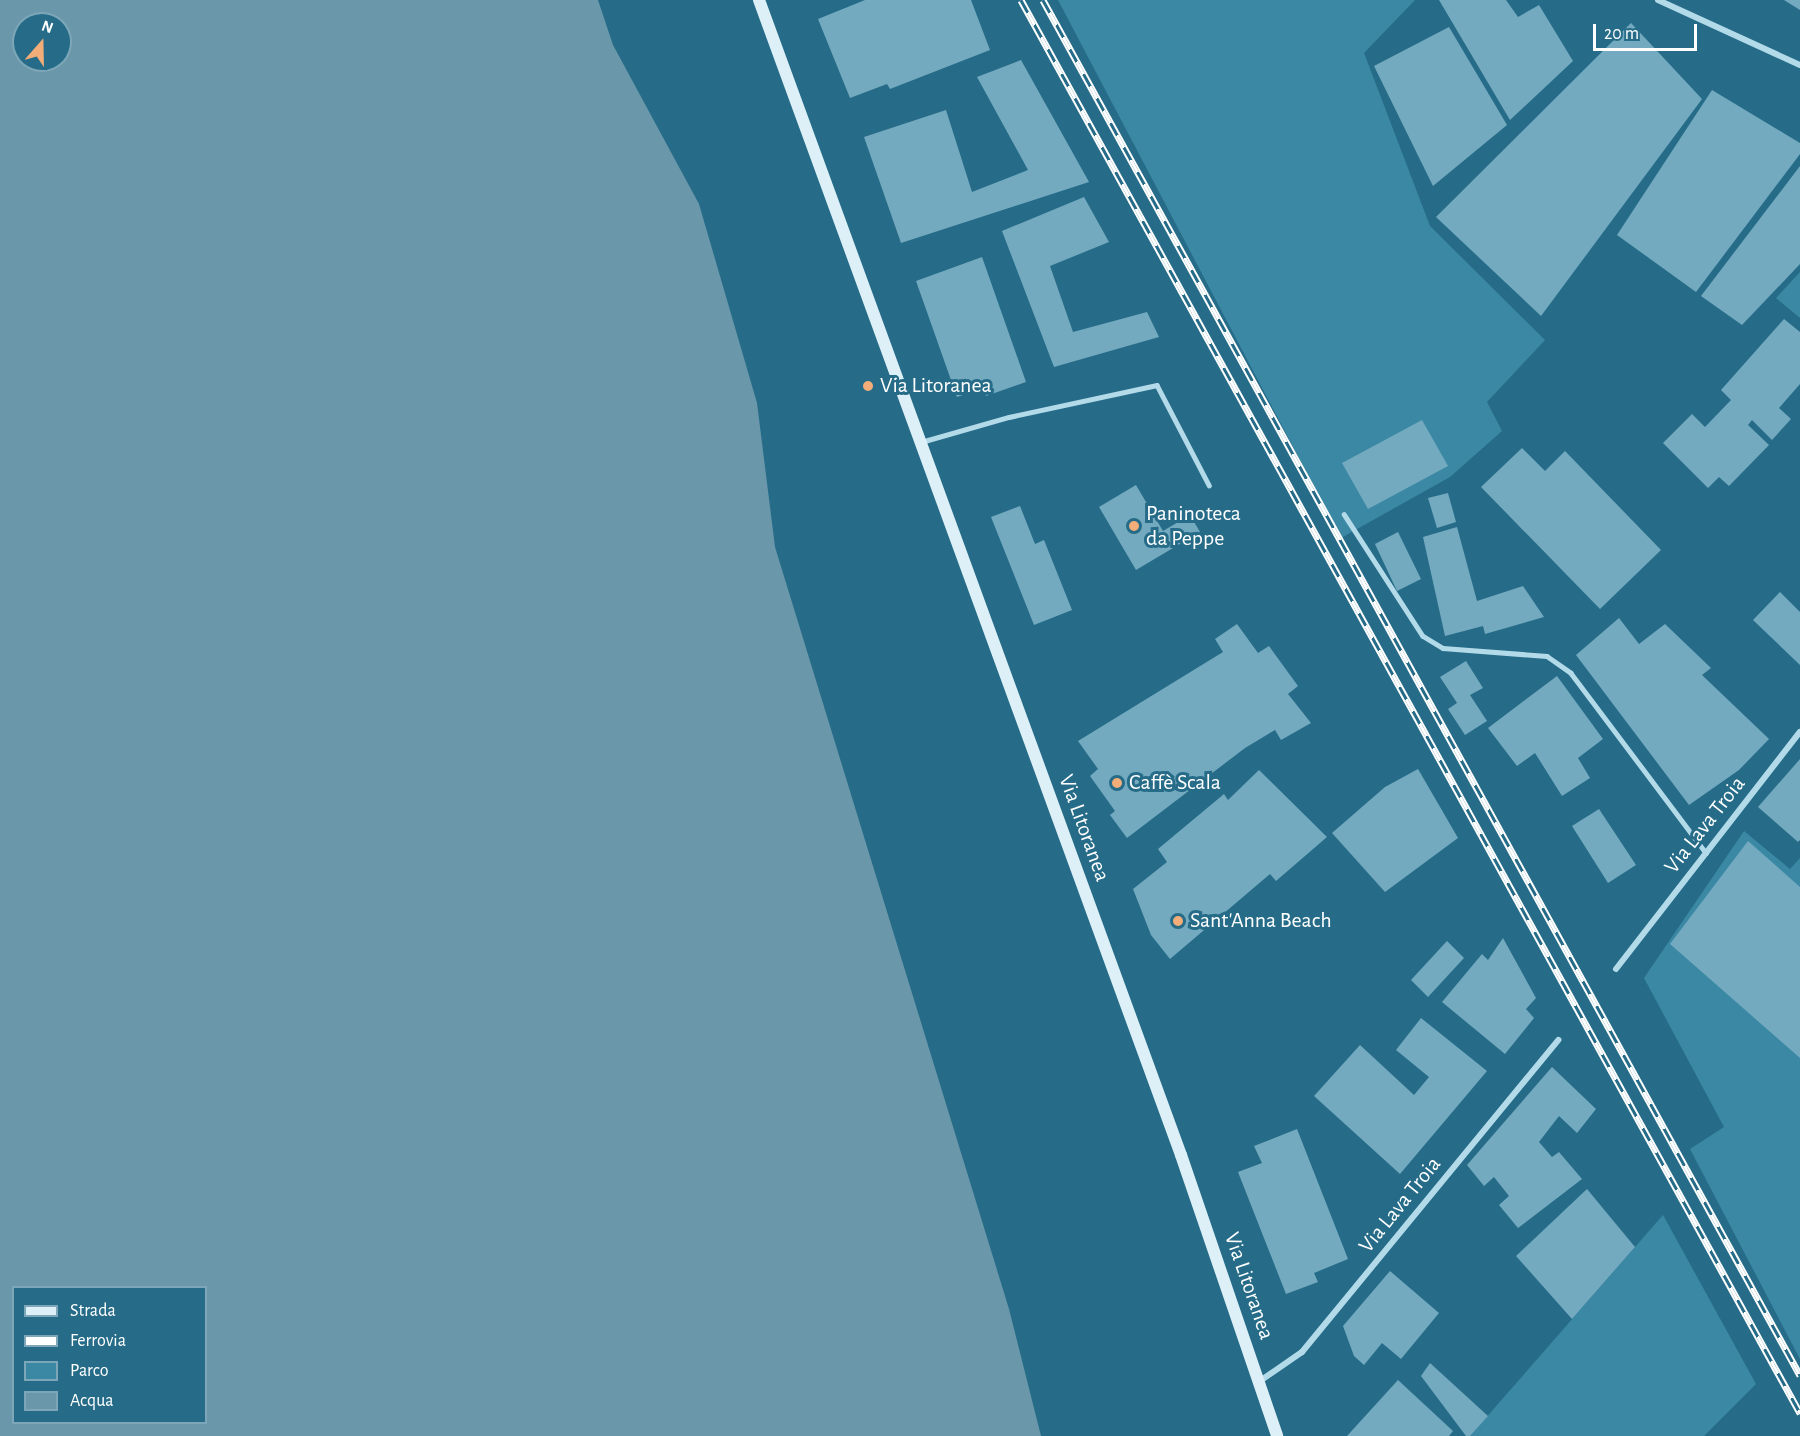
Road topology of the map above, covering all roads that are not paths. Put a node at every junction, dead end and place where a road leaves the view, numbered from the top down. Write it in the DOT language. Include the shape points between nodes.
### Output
graph roads {
  1 [pos="759,0"];
  2 [pos="1658,0"];
  3 [pos="1800,65"];
  4 [pos="921,442"];
  5 [pos="1209,485"];
  6 [pos="1344,514"];
  7 [pos="1800,732"];
  8 [pos="1706,853"];
  9 [pos="1616,969"];
  10 [pos="1558,1040"];
  11 [pos="1260,1381"];
  12 [pos="1277,1436"];
  1 -- 4 [label="street, Via Litoranea"];
  2 -- 3 [label="street"];
  4 -- 5 [label="lane" via="1009,417 1157,385"];
  4 -- 11 [label="street, Via Litoranea"];
  6 -- 8 [label="lane" via="1423,636 1443,648 1547,656 1571,673"];
  7 -- 8 [label="street, Via Lava Troia"];
  8 -- 9 [label="street, Via Lava Troia"];
  10 -- 11 [label="street, Via Lava Troia" via="1302,1352"];
  11 -- 12 [label="street, Via Litoranea"];
}
